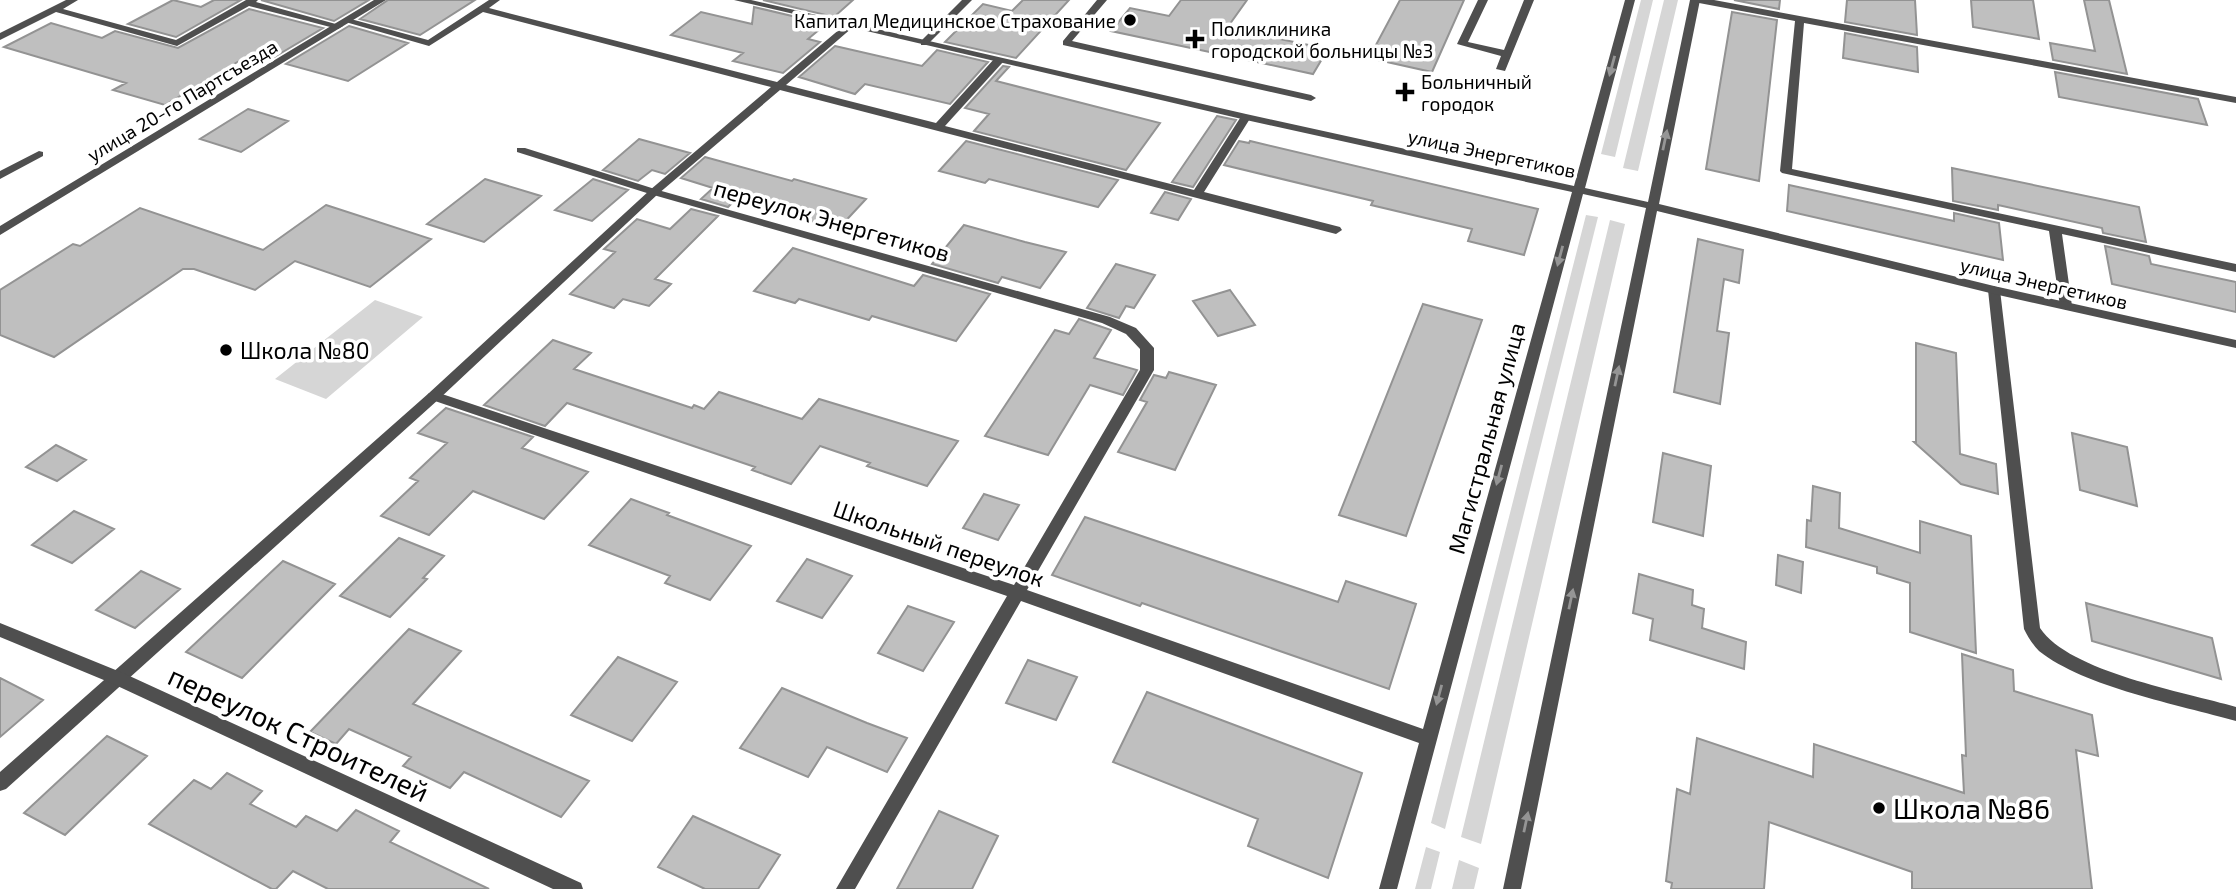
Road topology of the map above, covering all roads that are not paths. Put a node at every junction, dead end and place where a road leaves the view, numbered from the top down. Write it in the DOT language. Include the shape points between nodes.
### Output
graph roads {
  1 [pos="73,0"];
  2 [pos="381,0"];
  3 [pos="495,0"];
  4 [pos="739,0"];
  5 [pos="967,0"];
  6 [pos="1102,0"];
  7 [pos="1483,0"];
  8 [pos="1529,0"];
  9 [pos="1630,0"];
  10 [pos="1697,0"];
  11 [pos="251,1"];
  12 [pos="54,9"];
  13 [pos="481,9"];
  14 [pos="1800,19"];
  15 [pos="343,24"];
  16 [pos="849,25"];
  17 [pos="0,37"];
  18 [pos="925,43"];
  19 [pos="1507,54"];
  20 [pos="999,60"];
  21 [pos="1501,69"];
  22 [pos="780,86"];
  23 [pos="1311,97"];
  24 [pos="2236,100"];
  25 [pos="1246,117"];
  26 [pos="937,128"];
  27 [pos="521,150"];
  28 [pos="39,154"];
  29 [pos="0,176"];
  30 [pos="1578,190"];
  31 [pos="654,192"];
  32 [pos="1197,194"];
  33 [pos="1651,206"];
  34 [pos="1336,229"];
  35 [pos="2055,229"];
  36 [pos="0,231"];
  37 [pos="2236,268"];
  38 [pos="1994,290"];
  39 [pos="2066,306"];
  40 [pos="2236,344"];
  41 [pos="434,396"];
  42 [pos="1018,593"];
  43 [pos="0,630"];
  44 [pos="117,678"];
  45 [pos="2236,714"];
  46 [pos="1428,738"];
  47 [pos="0,783"];
  48 [pos="574,889"];
  49 [pos="845,889"];
  50 [pos="1388,889"];
  51 [pos="1512,889"];
  1 -- 12 [label="street"];
  2 -- 15 [label="street, улица 20-го Партсъезда"];
  3 -- 13 [label="street"];
  4 -- 16 [label="street, улица Энергетиков"];
  5 -- 18 [label="street"];
  6 -- 23 [label="street" via="1066,43"];
  7 -- 19 [label="street" via="1462,44"];
  8 -- 19 [label="street"];
  9 -- 30 [label="street, Магистральная улица, one-way"];
  10 -- 14 [label="street"];
  33 -- 10 [label="street, one-way"];
  11 -- 12 [label="street" via="177,43"];
  11 -- 15 [label="street"];
  12 -- 17 [label="street"];
  13 -- 15 [label="street" via="429,43"];
  13 -- 22 [label="street"];
  14 -- 24 [label="street"];
  14 -- 35 [label="street" via="1786,171"];
  15 -- 36 [label="street, улица 20-го Партсъезда"];
  16 -- 18 [label="street, улица Энергетиков"];
  16 -- 22 [label="street"];
  18 -- 20 [label="street, улица Энергетиков"];
  19 -- 21 [label="street"];
  20 -- 25 [label="street, улица Энергетиков"];
  20 -- 26 [label="street"];
  22 -- 26 [label="street"];
  22 -- 31 [label="street"];
  25 -- 30 [label="street, улица Энергетиков"];
  25 -- 32 [label="street"];
  26 -- 32 [label="street"];
  27 -- 31 [label="street, переулок Энергетиков"];
  28 -- 29 [label="street"];
  30 -- 33 [label="street, улица Энергетиков"];
  30 -- 46 [label="street, Магистральная улица, one-way"];
  31 -- 41 [label="street"];
  31 -- 42 [label="street, переулок Энергетиков" via="1106,320 1131,331 1147,348 1147,370"];
  32 -- 34 [label="street"];
  33 -- 38 [label="street, улица Энергетиков"];
  51 -- 33 [label="street, one-way"];
  35 -- 37 [label="street"];
  35 -- 39 [label="street"];
  38 -- 39 [label="street, улица Энергетиков"];
  38 -- 45 [label="street" via="2032,629 2042,644 2068,661"];
  39 -- 40 [label="street, улица Энергетиков"];
  41 -- 42 [label="street, Школьный переулок"];
  41 -- 44 [label="street"];
  42 -- 46 [label="street, Школьный переулок"];
  42 -- 49 [label="street"];
  43 -- 44 [label="street, переулок Строителей"];
  44 -- 47 [label="street"];
  44 -- 48 [label="street, переулок Строителей"];
  46 -- 50 [label="street, Магистральная улица"];
}
